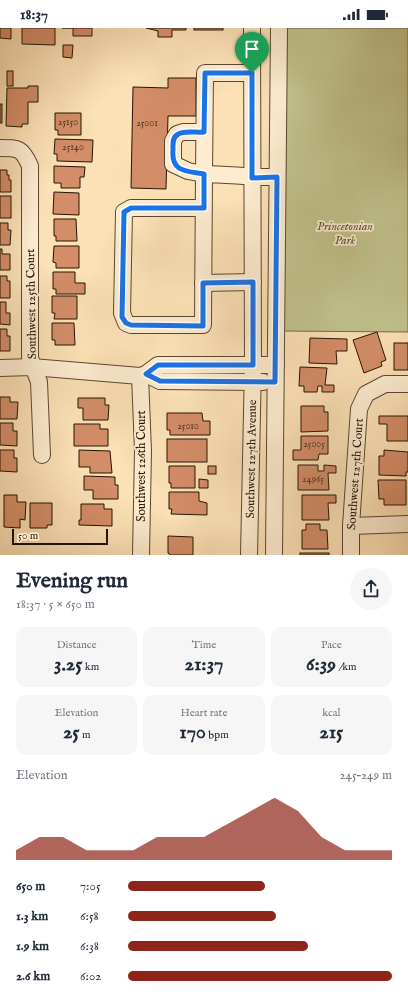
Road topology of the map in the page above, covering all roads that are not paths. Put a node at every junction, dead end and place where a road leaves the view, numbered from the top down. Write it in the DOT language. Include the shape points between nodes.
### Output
graph roads {
  1 [pos="252,28"];
  2 [pos="279,28"];
  3 [pos="252,73"];
  4 [pos="204,132"];
  5 [pos="0,148"];
  6 [pos="204,174"];
  7 [pos="277,177"];
  8 [pos="252,178"];
  9 [pos="204,208"];
  10 [pos="253,282"];
  11 [pos="203,283"];
  12 [pos="253,365"];
  13 [pos="276,365"];
  14 [pos="32,367"];
  15 [pos="0,368"];
  16 [pos="143,375"];
  17 [pos="253,382"];
  18 [pos="275,382"];
  19 [pos="408,384"];
  20 [pos="42,455"];
  21 [pos="408,524"];
  22 [pos="350,526"];
  23 [pos="141,555"];
  24 [pos="250,555"];
  25 [pos="274,555"];
  26 [pos="351,555"];
  1 -- 3 [label="street, Southwest 127th Avenue"];
  2 -- 7 [label="street, Southwest 127th Avenue"];
  3 -- 4 [label="street" via="205,73"];
  3 -- 8 [label="street, Southwest 127th Avenue"];
  4 -- 6 [label="street"];
  4 -- 6 [label="street" via="177,134 173,141 172,158 173,164 177,167"];
  5 -- 14 [label="street, Southwest 125th Court" via="16,148 24,152 30,166"];
  6 -- 8 [label="street" via="230,174"];
  6 -- 9 [label="street"];
  7 -- 8 [label="street"];
  7 -- 13 [label="street, Southwest 127th Avenue"];
  8 -- 10 [label="street, Southwest 127th Avenue"];
  9 -- 11 [label="street"];
  9 -- 11 [label="street" via="131,208 124,212 123,320 131,325 203,326"];
  10 -- 11 [label="street"];
  10 -- 12 [label="street, Southwest 127th Avenue"];
  12 -- 13 [label="street"];
  12 -- 16 [label="street" via="158,365"];
  12 -- 17 [label="street, Southwest 127th Avenue"];
  13 -- 18 [label="street, Southwest 127th Avenue"];
  14 -- 15 [label="street"];
  14 -- 16 [label="street"];
  14 -- 20 [label="street, Southwest 125th Court" via="39,382"];
  16 -- 17 [label="street" via="160,381"];
  16 -- 23 [label="street, Southwest 126th Court"];
  17 -- 18 [label="street"];
  17 -- 24 [label="street, Southwest 127th Avenue"];
  18 -- 25 [label="street, Southwest 127th Avenue"];
  19 -- 22 [label="street, Southwest 127th Court" via="385,384 366,394 359,409"];
  21 -- 22 [label="street"];
  22 -- 26 [label="street, Southwest 127th Court"];
}
